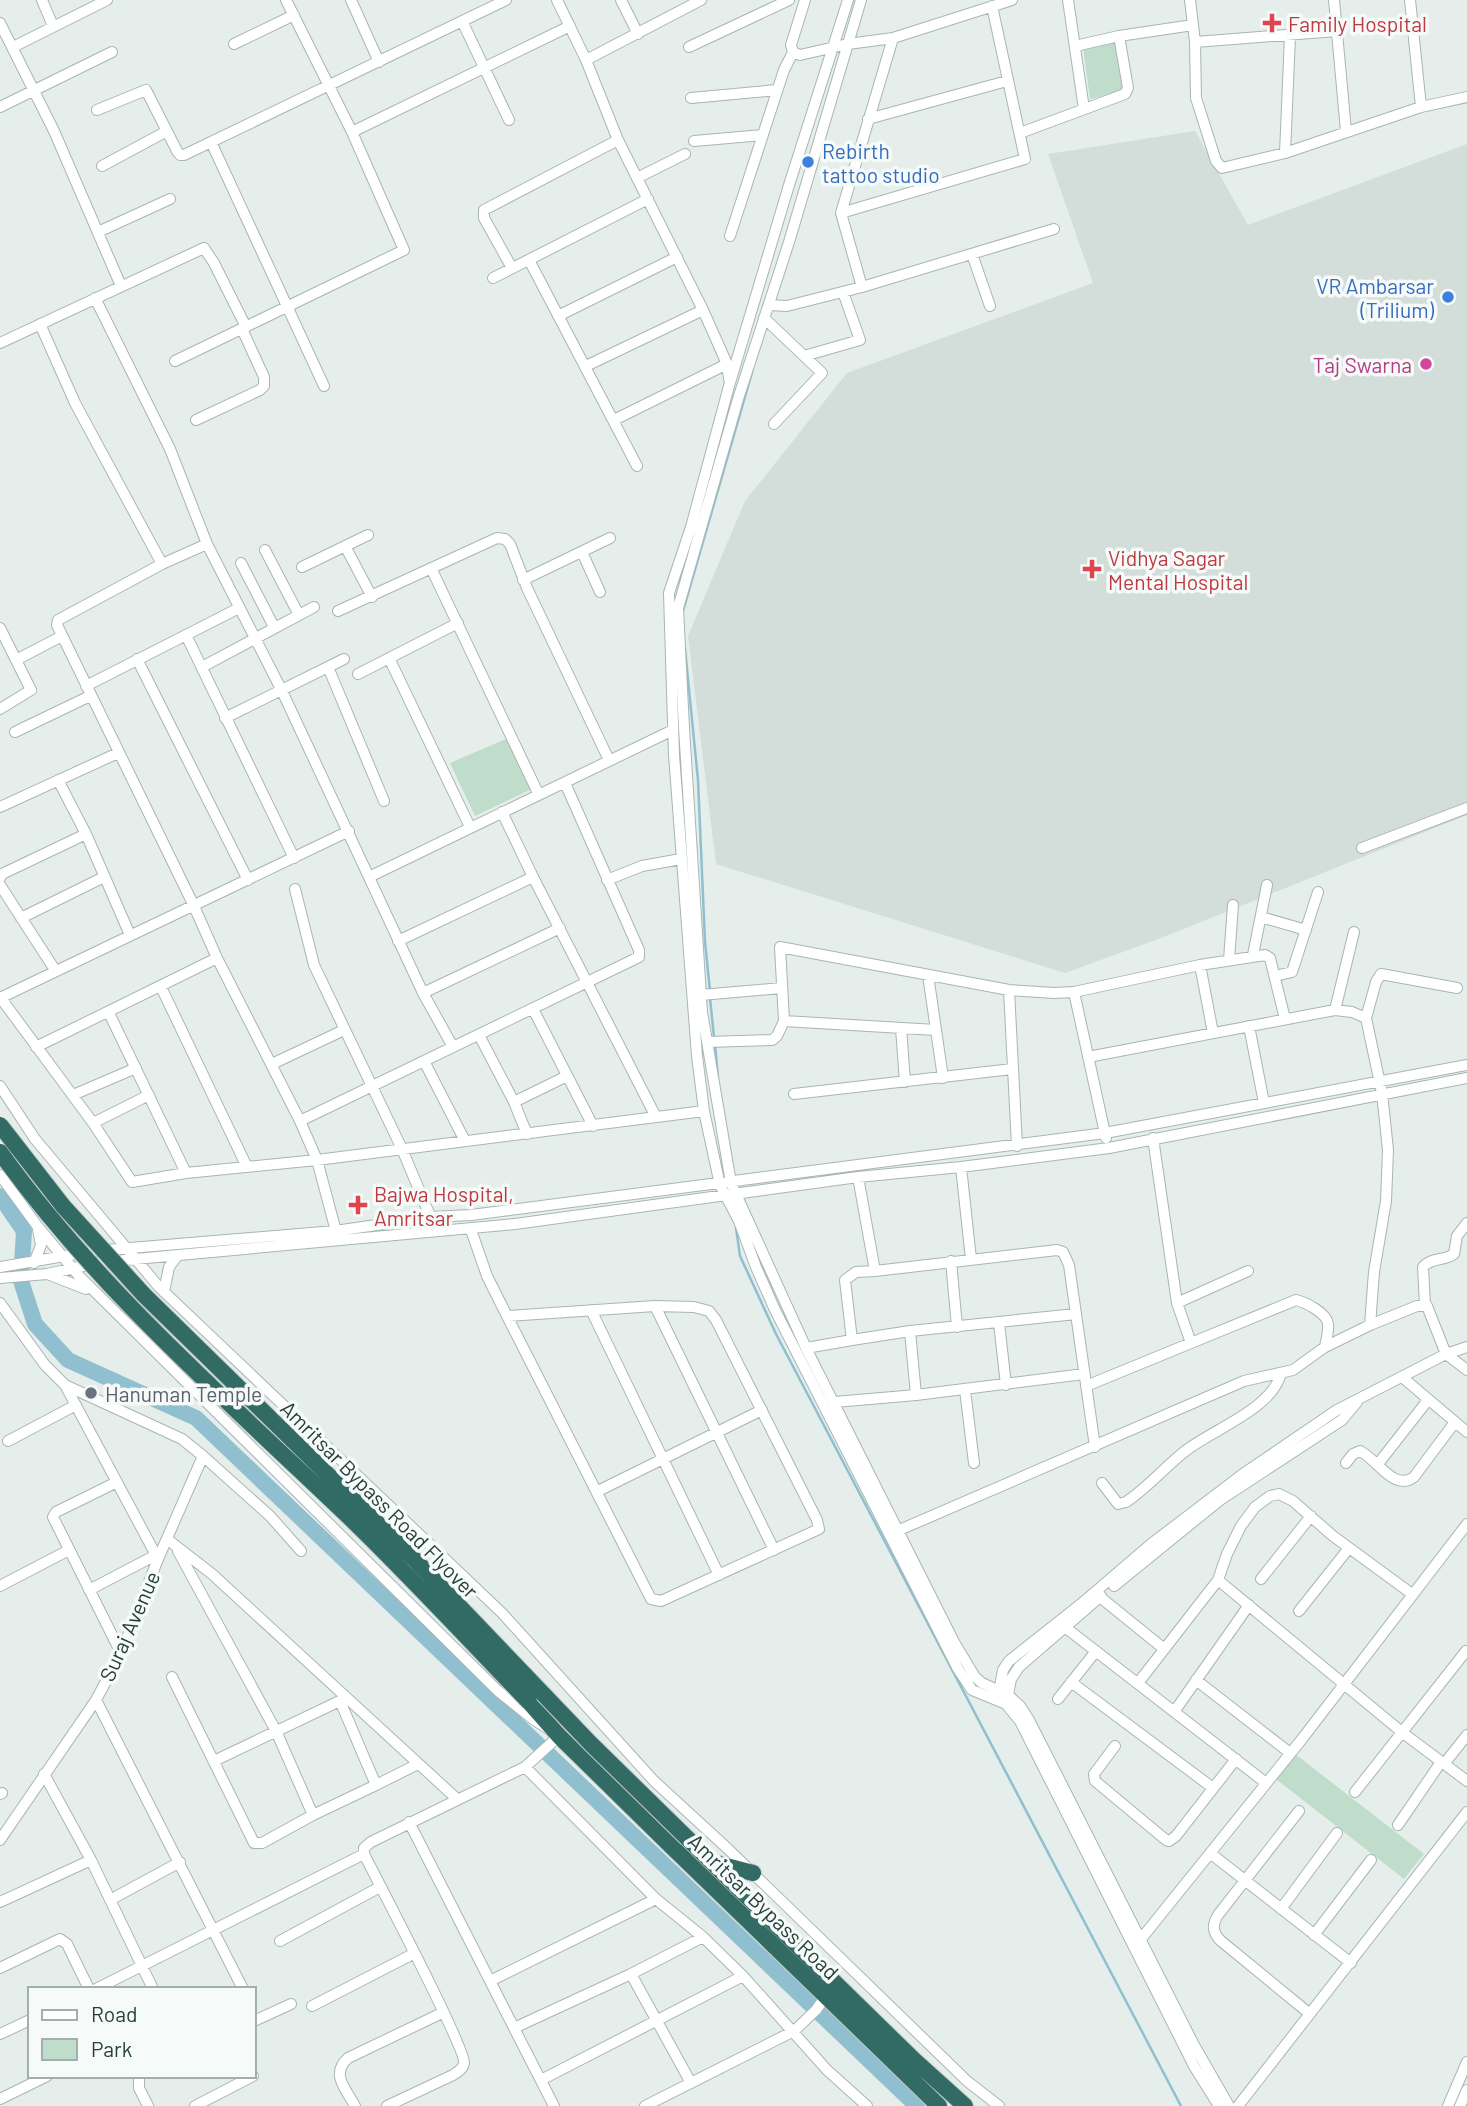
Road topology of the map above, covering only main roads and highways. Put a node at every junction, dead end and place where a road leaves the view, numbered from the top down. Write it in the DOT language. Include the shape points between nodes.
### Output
graph roads {
  1 [pos="0,1125"];
  2 [pos="0,1152"];
  3 [pos="553,1741"];
  4 [pos="713,1863"];
  5 [pos="752,1873"];
  6 [pos="939,2106"];
  7 [pos="965,2106"];
  1 -- 4 [label="highway, Amritsar Bypass Road Flyover, bridge" via="63,1206 144,1295 414,1559"];
  2 -- 3 [label="highway, Amritsar Bypass Road Flyover, bridge" via="58,1227 115,1287 529,1702"];
  3 -- 6 [label="highway, Amritsar Bypass Road"];
  4 -- 5 [label="highway"];
  4 -- 7 [label="highway, Amritsar Bypass Road"];
}
